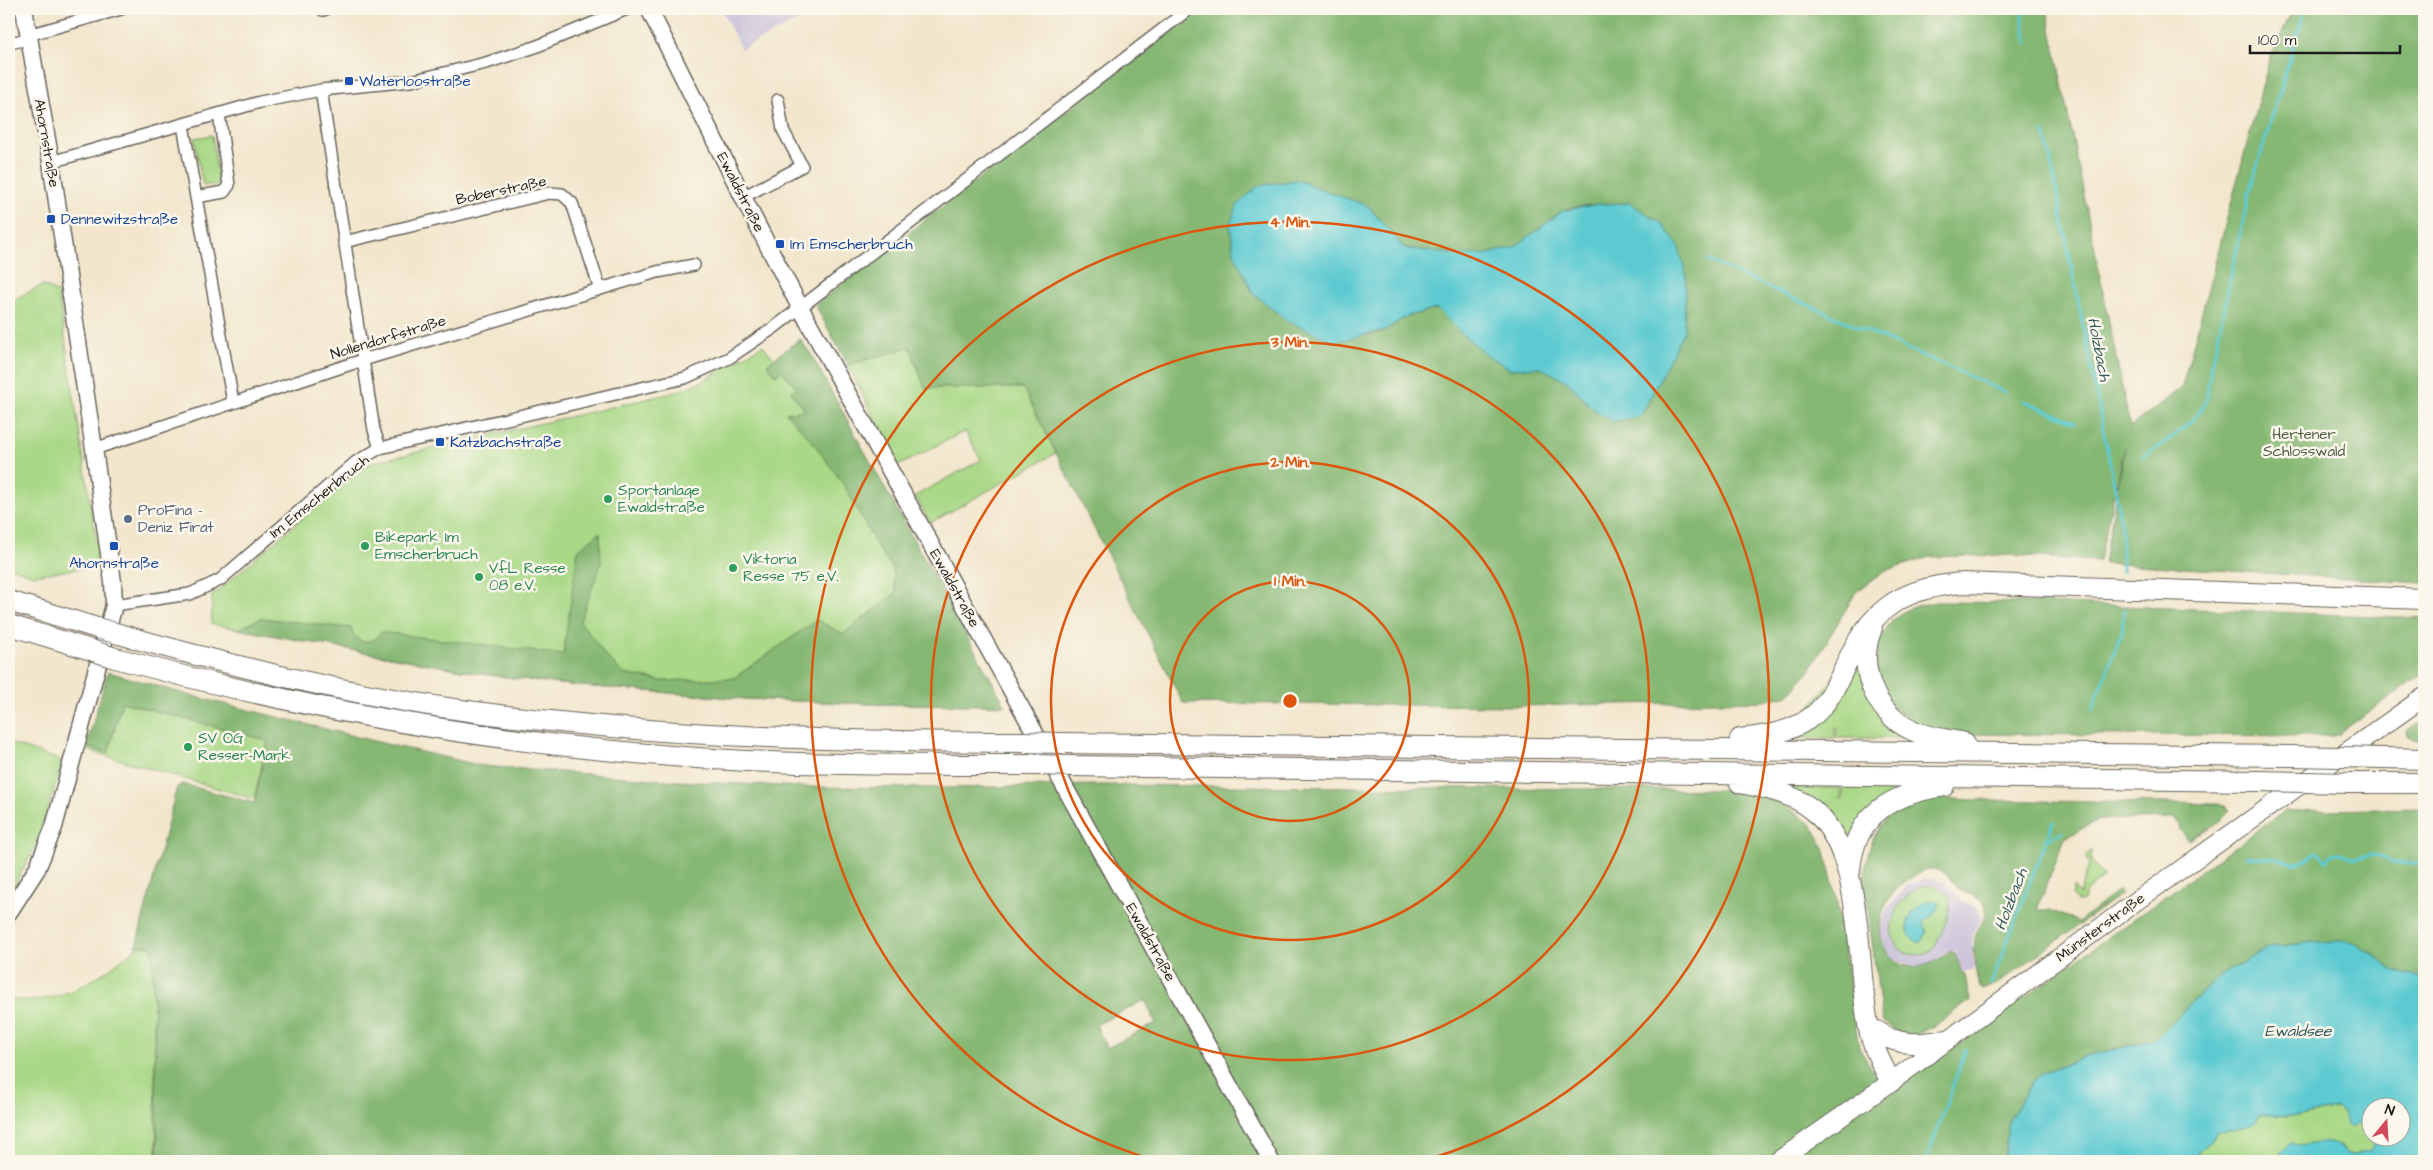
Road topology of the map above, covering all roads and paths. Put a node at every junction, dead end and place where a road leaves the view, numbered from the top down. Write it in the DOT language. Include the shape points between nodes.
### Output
graph roads {
  1 [pos="24,9"];
  2 [pos="120,9"];
  3 [pos="627,9"];
  4 [pos="649,9"];
  5 [pos="1189,9"];
  6 [pos="29,37"];
  7 [pos="9,42"];
  8 [pos="322,90"];
  9 [pos="778,100"];
  10 [pos="219,114"];
  11 [pos="183,125"];
  12 [pos="51,162"];
  13 [pos="196,197"];
  14 [pos="743,197"];
  15 [pos="344,242"];
  16 [pos="694,265"];
  17 [pos="600,289"];
  18 [pos="800,308"];
  19 [pos="363,360"];
  20 [pos="233,402"];
  21 [pos="380,448"];
  22 [pos="94,449"];
  23 [pos="2424,599"];
  24 [pos="9,601"];
  25 [pos="114,605"];
  26 [pos="1879,615"];
  27 [pos="9,625"];
  28 [pos="2424,697"];
  29 [pos="1648,748"];
  30 [pos="2019,753"];
  31 [pos="2424,759"];
  32 [pos="1681,773"];
  33 [pos="1991,778"];
  34 [pos="2424,783"];
  35 [pos="1850,881"];
  36 [pos="9,912"];
  37 [pos="1865,993"];
  38 [pos="1877,1031"];
  39 [pos="1946,1040"];
  40 [pos="1896,1078"];
  41 [pos="1271,1161"];
  42 [pos="1778,1161"];
  1 -- 6 [label="main road, Ahornstraße"];
  2 -- 6 [label="street"];
  3 -- 8 [label="street" via="536,47 486,63 411,81"];
  4 -- 14 [label="main road, Ewaldstraße"];
  5 -- 18 [label="street, Im Emscherbruch"];
  6 -- 7 [label="street"];
  6 -- 12 [label="main road, Ahornstraße"];
  8 -- 10 [label="street"];
  8 -- 15 [label="street"];
  9 -- 14 [label="street" via="783,130 802,166"];
  10 -- 11 [label="street"];
  10 -- 13 [label="street" via="229,185 224,192"];
  11 -- 12 [label="street"];
  11 -- 13 [label="street"];
  12 -- 22 [label="main road, Ahornstraße"];
  13 -- 20 [label="street"];
  14 -- 18 [label="main road, Ewaldstraße"];
  15 -- 17 [label="street, Boberstraße" via="549,193 562,194 572,203"];
  15 -- 19 [label="street"];
  16 -- 17 [label="street, Nollendorfstraße"];
  17 -- 19 [label="street, Nollendorfstraße"];
  18 -- 21 [label="street, Im Emscherbruch" via="729,358 685,378"];
  18 -- 41 [label="main road, Ewaldstraße"];
  19 -- 20 [label="street, Nollendorfstraße"];
  19 -- 21 [label="street"];
  20 -- 22 [label="street, Nollendorfstraße"];
  21 -- 25 [label="street, Im Emscherbruch" via="356,462 220,580 190,594"];
  22 -- 25 [label="main road, Ahornstraße"];
  23 -- 26 [label="highway" via="1963,583 1929,586 1915,591"];
  24 -- 29 [label="highway, bridge" via="204,658 298,680 489,714 677,733 808,740"];
  25 -- 36 [label="main road" via="54,827 37,869"];
  26 -- 29 [label="highway" via="1857,642 1832,694 1802,723 1774,734"];
  26 -- 30 [label="highway" via="1871,630 1866,664 1872,688 1885,710 1897,722 1928,736"];
  27 -- 32 [label="highway, bridge" via="198,681 295,703 477,735 684,757 808,764"];
  28 -- 39 [label="main road, Münsterstraße"];
  29 -- 30 [label="highway"];
  30 -- 31 [label="highway, bridge"];
  32 -- 33 [label="highway"];
  32 -- 35 [label="highway" via="1768,789 1799,800 1834,834 1842,849"];
  33 -- 34 [label="highway, bridge"];
  33 -- 35 [label="highway" via="1921,789 1892,800 1879,809 1859,834"];
  35 -- 37 [label="highway"];
  37 -- 38 [label="highway"];
  37 -- 40 [label="highway" via="1870,1032 1879,1059"];
  38 -- 39 [label="highway" via="1912,1044"];
  38 -- 40 [label="highway"];
  39 -- 40 [label="main road, Münsterstraße"];
  40 -- 42 [label="main road, Münsterstraße"];
}
